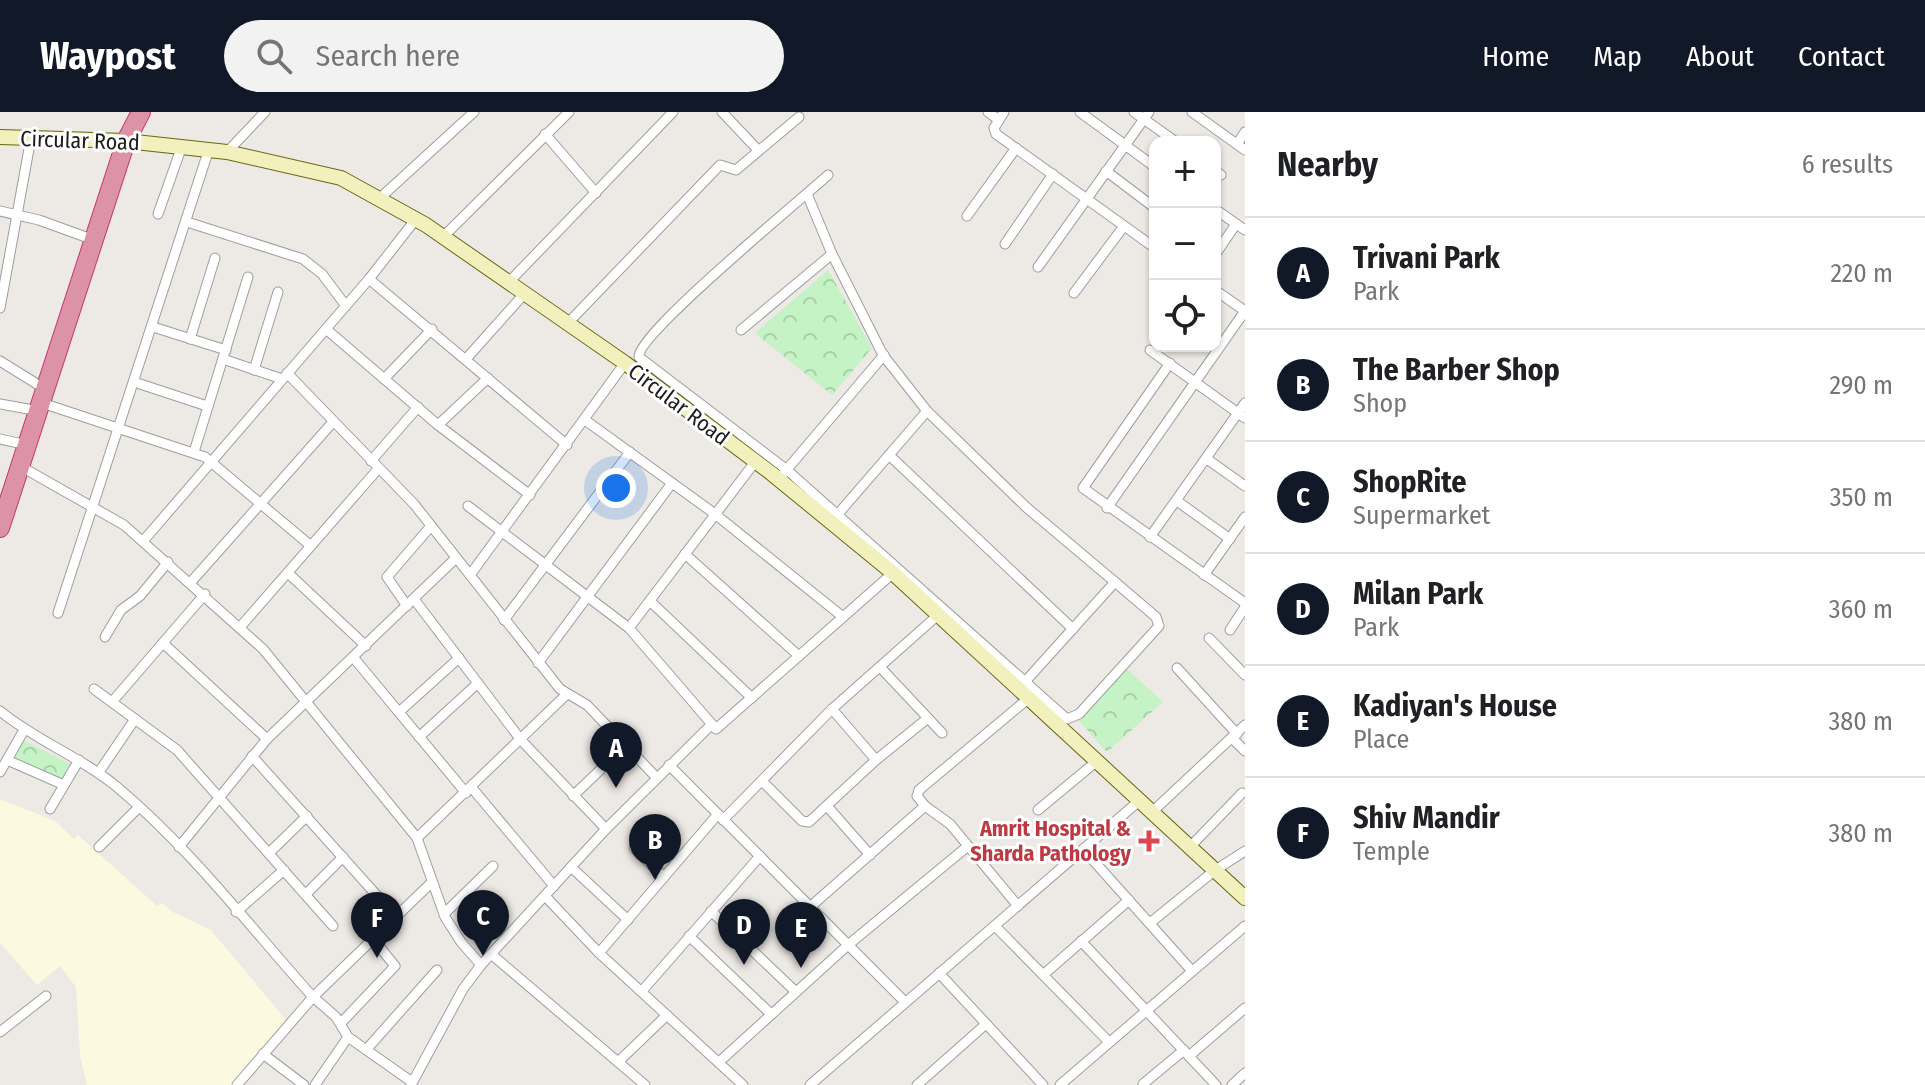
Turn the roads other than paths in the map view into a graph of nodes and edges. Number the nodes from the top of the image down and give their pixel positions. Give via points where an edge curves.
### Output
1 (265, 112) edge
2 (474, 112) edge
3 (569, 112) edge
4 (673, 112) edge
5 (723, 112) edge
6 (988, 112) edge
7 (1080, 112) edge
8 (1134, 112) edge
9 (1192, 112) edge
10 (136, 115) edge
11 (1002, 116) edge
12 (1146, 116) edge
13 (799, 117) dead end
14 (1245, 132) edge
15 (545, 134) junction
16 (1169, 136) edge
17 (0, 137) edge
18 (31, 138) junction
19 (126, 141) junction
20 (1125, 145) junction
21 (182, 146) junction
22 (1241, 147) edge
23 (1016, 148) junction
24 (209, 149) junction
25 (758, 150) junction
26 (227, 152) junction
27 (1149, 163) edge
28 (1106, 171) junction
29 (1053, 174) junction
30 (828, 175) dead end
31 (596, 193) junction
32 (807, 194) junction
33 (380, 198) junction
34 (1086, 198) junction
35 (1149, 203) edge
36 (0, 211) edge
37 (1221, 213) edge
38 (18, 214) junction
39 (158, 214) dead end
40 (967, 216) dead end
41 (416, 219) junction
42 (187, 222) junction
43 (1124, 226) junction
44 (1242, 227) edge
45 (443, 237) junction
46 (94, 240) junction
47 (1005, 244) dead end
48 (1149, 244) edge
49 (1221, 249) edge
50 (832, 254) junction
51 (215, 258) dead end
52 (1038, 267) dead end
53 (248, 277) dead end
54 (369, 279) junction
55 (509, 282) junction
56 (278, 292) dead end
57 (525, 293) junction
58 (1074, 293) dead end
59 (1221, 294) edge
60 (346, 306) junction
61 (0, 308) edge
62 (567, 324) junction
63 (153, 327) junction
64 (326, 329) junction
65 (432, 329) junction
66 (741, 330) dead end
67 (190, 339) junction
68 (1221, 346) edge
69 (1153, 352) edge
70 (1217, 352) edge
71 (224, 355) junction
72 (884, 355) junction
73 (466, 359) junction
74 (0, 361) edge
75 (625, 363) junction
76 (1170, 363) junction
77 (254, 370) junction
78 (284, 376) junction
79 (488, 378) junction
80 (384, 379) junction
81 (134, 382) junction
82 (1196, 382) junction
83 (42, 401) junction
84 (1245, 403) edge
85 (0, 404) edge
86 (207, 406) junction
87 (418, 407) junction
88 (927, 411) junction
89 (1241, 416) edge
90 (585, 420) junction
91 (333, 422) junction
92 (438, 425) junction
93 (118, 428) junction
94 (0, 439) edge
95 (27, 445) junction
96 (567, 445) junction
97 (194, 452) junction
98 (630, 452) junction
99 (889, 455) junction
100 (1207, 459) junction
101 (212, 461) junction
102 (755, 462) junction
103 (374, 465) junction
104 (20, 466) junction
105 (783, 475) junction
106 (672, 483) junction
107 (1245, 486) edge
108 (530, 495) junction
109 (1177, 501) junction
110 (260, 504) junction
111 (91, 506) junction
112 (468, 506) dead end
113 (1107, 508) junction
114 (715, 514) junction
115 (838, 514) junction
116 (1245, 517) edge
117 (431, 526) junction
118 (0, 528) edge
119 (503, 532) junction
120 (1150, 537) junction
121 (1230, 539) junction
122 (144, 540) junction
123 (311, 546) junction
124 (685, 554) junction
125 (456, 558) junction
126 (168, 562) junction
127 (546, 565) junction
128 (288, 573) junction
129 (893, 573) junction
130 (470, 575) junction
131 (1204, 575) junction
132 (191, 582) junction
133 (1115, 582) junction
134 (205, 594) junction
135 (588, 595) junction
136 (650, 601) junction
137 (411, 602) junction
138 (1245, 605) edge
139 (58, 613) dead end
140 (938, 615) junction
141 (843, 617) junction
142 (504, 620) junction
143 (241, 626) junction
144 (629, 628) junction
145 (1073, 629) junction
146 (1230, 630) dead end
147 (105, 637) dead end
148 (1209, 638) dead end
149 (163, 643) junction
150 (366, 646) junction
151 (799, 656) junction
152 (353, 657) junction
153 (459, 658) junction
154 (538, 663) junction
155 (880, 667) junction
156 (1177, 668) dead end
157 (1245, 674) edge
158 (478, 683) junction
159 (94, 689) dead end
160 (1025, 690) junction
161 (566, 695) junction
162 (752, 698) junction
163 (307, 701) junction
164 (112, 702) junction
165 (832, 709) junction
166 (0, 711) edge
167 (399, 712) junction
168 (928, 718) junction
169 (135, 719) junction
170 (711, 725) junction
171 (1245, 725) edge
172 (24, 730) junction
173 (942, 733) dead end
174 (1234, 736) junction
175 (419, 737) junction
176 (267, 739) junction
177 (521, 740) junction
178 (626, 745) junction
179 (1245, 751) edge
180 (252, 756) junction
181 (7, 760) junction
182 (79, 760) junction
183 (876, 760) junction
184 (1097, 761) junction
185 (669, 765) junction
186 (0, 772) edge
187 (99, 772) junction
188 (656, 777) junction
189 (762, 781) junction
190 (64, 785) junction
191 (469, 791) junction
192 (1242, 793) dead end
193 (573, 796) junction
194 (219, 797) junction
195 (1139, 801) junction
196 (827, 806) junction
197 (925, 806) junction
198 (139, 807) junction
199 (50, 809) dead end
200 (1038, 810) dead end
201 (1151, 813) junction
202 (307, 816) junction
203 (721, 817) junction
204 (606, 829) junction
205 (417, 838) junction
206 (968, 846) junction
207 (99, 847) dead end
208 (179, 847) junction
209 (634, 848) dead end
210 (1189, 848) junction
211 (1083, 849) junction
212 (1245, 851) edge
213 (269, 853) junction
214 (870, 855) junction
215 (760, 856) junction
216 (343, 857) junction
217 (493, 866) dead end
218 (571, 867) junction
219 (284, 870) junction
220 (1214, 871) junction
221 (664, 877) junction
222 (432, 882) junction
223 (554, 886) junction
224 (306, 894) junction
225 (545, 896) junction
226 (1245, 898) edge
227 (1129, 900) junction
228 (1018, 906) junction
229 (810, 907) junction
230 (711, 911) junction
231 (236, 912) junction
232 (444, 914) junction
233 (397, 918) junction
234 (628, 920) junction
235 (1150, 923) junction
236 (333, 926) dead end
237 (995, 926) junction
238 (1245, 926) edge
239 (689, 936) junction
240 (374, 940) junction
241 (1081, 941) junction
242 (848, 945) junction
243 (599, 953) junction
244 (491, 954) junction
245 (481, 965) junction
246 (437, 970) dead end
247 (1192, 971) junction
248 (939, 973) junction
249 (1043, 975) junction
250 (642, 991) junction
251 (796, 992) junction
252 (46, 996) dead end
253 (313, 997) junction
254 (905, 1002) junction
255 (1245, 1008) edge
256 (1146, 1010) junction
257 (771, 1014) junction
258 (667, 1015) junction
259 (341, 1023) junction
260 (986, 1024) junction
261 (0, 1032) edge
262 (348, 1037) junction
263 (1109, 1042) junction
264 (366, 1050) junction
265 (1186, 1053) junction
266 (263, 1054) junction
267 (618, 1062) junction
268 (719, 1062) junction
269 (1245, 1073) edge
270 (317, 1084) edge
271 (411, 1084) edge
272 (1143, 1084) edge
273 (237, 1085) edge
274 (304, 1085) edge
275 (645, 1085) edge
276 (743, 1085) edge
277 (810, 1085) edge
278 (917, 1085) edge
279 (1043, 1085) edge
280 (1060, 1085) edge
281 (1216, 1085) edge
282 (1232, 1085) edge

1 - 26 street
2 - 33 street
3 - 15 street
4 - 31 street
5 - 25 street
6 - 11 street
7 - 20 street
8 - 12 street
9 - 22 street
10 - 19 highway
11 - 23 street via 994,132
12 - 16 street
12 - 20 street
13 - 25 street
14 - 22 street
15 - 31 street
15 - 45 street
17 - 18 main road, Circular Road
18 - 19 main road, Circular Road
18 - 38 street
19 - 21 main road, Circular Road
19 - 46 highway
20 - 27 street
20 - 28 street
21 - 24 main road, Circular Road
21 - 39 street
23 - 29 street
23 - 40 street
24 - 26 main road, Circular Road
24 - 42 street
25 - 62 street via 734,171 720,165
26 - 33 main road, Circular Road via 330,174
28 - 34 street
28 - 35 street
29 - 34 street
29 - 47 street
30 - 32 street
31 - 55 street
32 - 50 street
32 - 105 street via 679,307 638,354
33 - 41 main road, Circular Road
34 - 43 street
34 - 52 street
36 - 38 street
37 - 44 street
38 - 46 street
38 - 61 street
41 - 45 main road, Circular Road
41 - 54 street
42 - 60 street via 303,259
42 - 63 street
43 - 48 street
43 - 58 street
44 - 49 street
45 - 55 main road, Circular Road
46 - 83 highway
50 - 66 street
50 - 72 street
51 - 67 street
53 - 71 street
54 - 60 street
54 - 65 street
55 - 57 main road, Circular Road
56 - 77 street
57 - 62 main road, Circular Road
57 - 73 street
59 - 68 street via 1245,311
60 - 64 street
62 - 75 main road, Circular Road
63 - 67 street
63 - 81 street
64 - 78 street
64 - 80 street
65 - 73 street
65 - 80 street
67 - 71 street
69 - 76 street
70 - 82 street
71 - 77 street
71 - 86 street
72 - 88 street
72 - 105 street
73 - 79 street
74 - 83 street
75 - 90 street
75 - 102 main road, Circular Road
76 - 82 street
76 - 113 street via 1083,484 1084,491
77 - 78 street
78 - 91 street
78 - 101 street
79 - 92 street
79 - 96 street
80 - 87 street
81 - 86 street
81 - 93 street
82 - 89 street
82 - 113 street
83 - 85 street
83 - 93 street
83 - 95 highway
84 - 89 street
86 - 97 street
87 - 92 street
87 - 103 street
88 - 99 street
88 - 133 street via 1026,507
89 - 100 street
90 - 96 street
90 - 98 street
91 - 103 street
91 - 110 street
92 - 108 street
93 - 97 street
93 - 111 street
94 - 95 street
95 - 104 highway
96 - 108 street
97 - 101 street
98 - 106 street
98 - 127 street
99 - 115 street
99 - 145 street
100 - 107 street
100 - 109 street
101 - 110 street
101 - 122 street
102 - 105 main road, Circular Road
102 - 114 street
103 - 117 street
103 - 123 street
104 - 111 street
104 - 118 highway
105 - 115 street
105 - 129 main road, Circular Road
106 - 114 street
106 - 135 street
108 - 119 street
109 - 120 street
109 - 121 street
110 - 123 street
110 - 132 street
111 - 122 street
111 - 139 street
112 - 119 street
113 - 120 street
114 - 124 street
114 - 141 street
115 - 160 street
116 - 121 street
117 - 125 street
117 - 137 street via 387,577
119 - 127 street
119 - 130 street
120 - 131 street
121 - 131 street
122 - 126 street
123 - 128 street
124 - 136 street
124 - 151 street
125 - 130 street
125 - 137 street
126 - 132 street
126 - 147 street via 121,610
127 - 135 street
127 - 142 street
128 - 143 street
128 - 150 street
129 - 140 main road, Circular Road
129 - 141 street
130 - 142 street
131 - 138 street
132 - 134 street
133 - 145 street
133 - 160 street via 1156,617 1157,630 1073,719
134 - 143 street
134 - 149 street
135 - 144 street
135 - 154 street
136 - 144 street
136 - 162 street
137 - 150 street
137 - 153 street
138 - 146 street
140 - 155 street
140 - 160 main road, Circular Road
141 - 151 street
142 - 154 street
143 - 163 street
144 - 170 street
145 - 160 street
148 - 157 street
149 - 164 street
149 - 176 street
150 - 152 street
151 - 162 street
152 - 163 street
152 - 167 street
153 - 158 street
153 - 167 street
154 - 161 street
155 - 165 street
155 - 168 street
156 - 174 street
158 - 175 street
158 - 177 street
159 - 164 street
160 - 184 main road, Circular Road
160 - 197 street via 919,790
161 - 177 street
161 - 178 street via 584,703
162 - 170 street via 718,729
163 - 176 street
163 - 205 street
164 - 169 street
165 - 183 street
165 - 189 street
166 - 172 street
167 - 175 street
168 - 173 street
168 - 183 street
169 - 187 street
169 - 194 street via 177,750
170 - 185 street
171 - 174 street
172 - 181 street
172 - 182 street
174 - 179 street
174 - 201 street
175 - 191 street
176 - 180 street
177 - 191 street
177 - 193 street
178 - 188 street
178 - 193 street
180 - 194 street
180 - 202 street
181 - 186 street
181 - 190 street
182 - 187 street
182 - 190 street
183 - 196 street
184 - 195 main road, Circular Road
184 - 200 street
185 - 188 street
185 - 203 street
187 - 198 street
188 - 204 street
189 - 196 street via 805,823
189 - 203 street
190 - 199 street
191 - 205 street
191 - 223 street
192 - 210 street
193 - 204 street
194 - 208 street
194 - 213 street
195 - 201 main road, Circular Road
195 - 211 street
196 - 214 street
197 - 206 street
197 - 214 street
198 - 207 street
198 - 208 street
201 - 210 main road, Circular Road
202 - 213 street
202 - 216 street
203 - 215 street
203 - 221 street
204 - 218 street
205 - 222 street
206 - 228 street
206 - 242 street
208 - 231 street
209 - 221 street
210 - 220 main road, Circular Road
211 - 227 street
211 - 228 street
212 - 220 street
213 - 219 street
214 - 229 street
215 - 229 street
215 - 230 street
216 - 224 street
216 - 233 street
217 - 232 street
218 - 223 street
218 - 234 street
219 - 224 street
219 - 231 street
220 - 226 main road, Circular Road
220 - 235 street
221 - 234 street
222 - 232 street
222 - 233 street
223 - 225 street
224 - 236 street
225 - 243 street
225 - 244 street
227 - 235 street
227 - 241 street
228 - 237 street
229 - 242 street
230 - 239 street
230 - 251 street
231 - 253 street
232 - 245 street
233 - 240 street
234 - 243 street
235 - 247 street
237 - 248 street
237 - 249 street
238 - 247 street
239 - 250 street
239 - 257 street
240 - 253 street
240 - 259 street via 395,966
241 - 249 street
241 - 256 street
242 - 251 street
242 - 254 street
243 - 250 street
244 - 245 street
244 - 267 street
245 - 271 street
246 - 264 street
247 - 256 street
248 - 254 street
248 - 260 street
249 - 263 street
250 - 258 street
251 - 257 street
252 - 261 street
253 - 259 street
253 - 266 street
254 - 277 street
255 - 265 street
256 - 263 street
256 - 265 street
257 - 268 street
258 - 267 street
258 - 268 street
259 - 262 street
260 - 278 street
260 - 279 street
262 - 264 street
262 - 270 street
263 - 280 street
264 - 271 street
265 - 272 street
265 - 281 street
266 - 273 street
266 - 274 street
267 - 275 street
268 - 276 street
269 - 282 street

